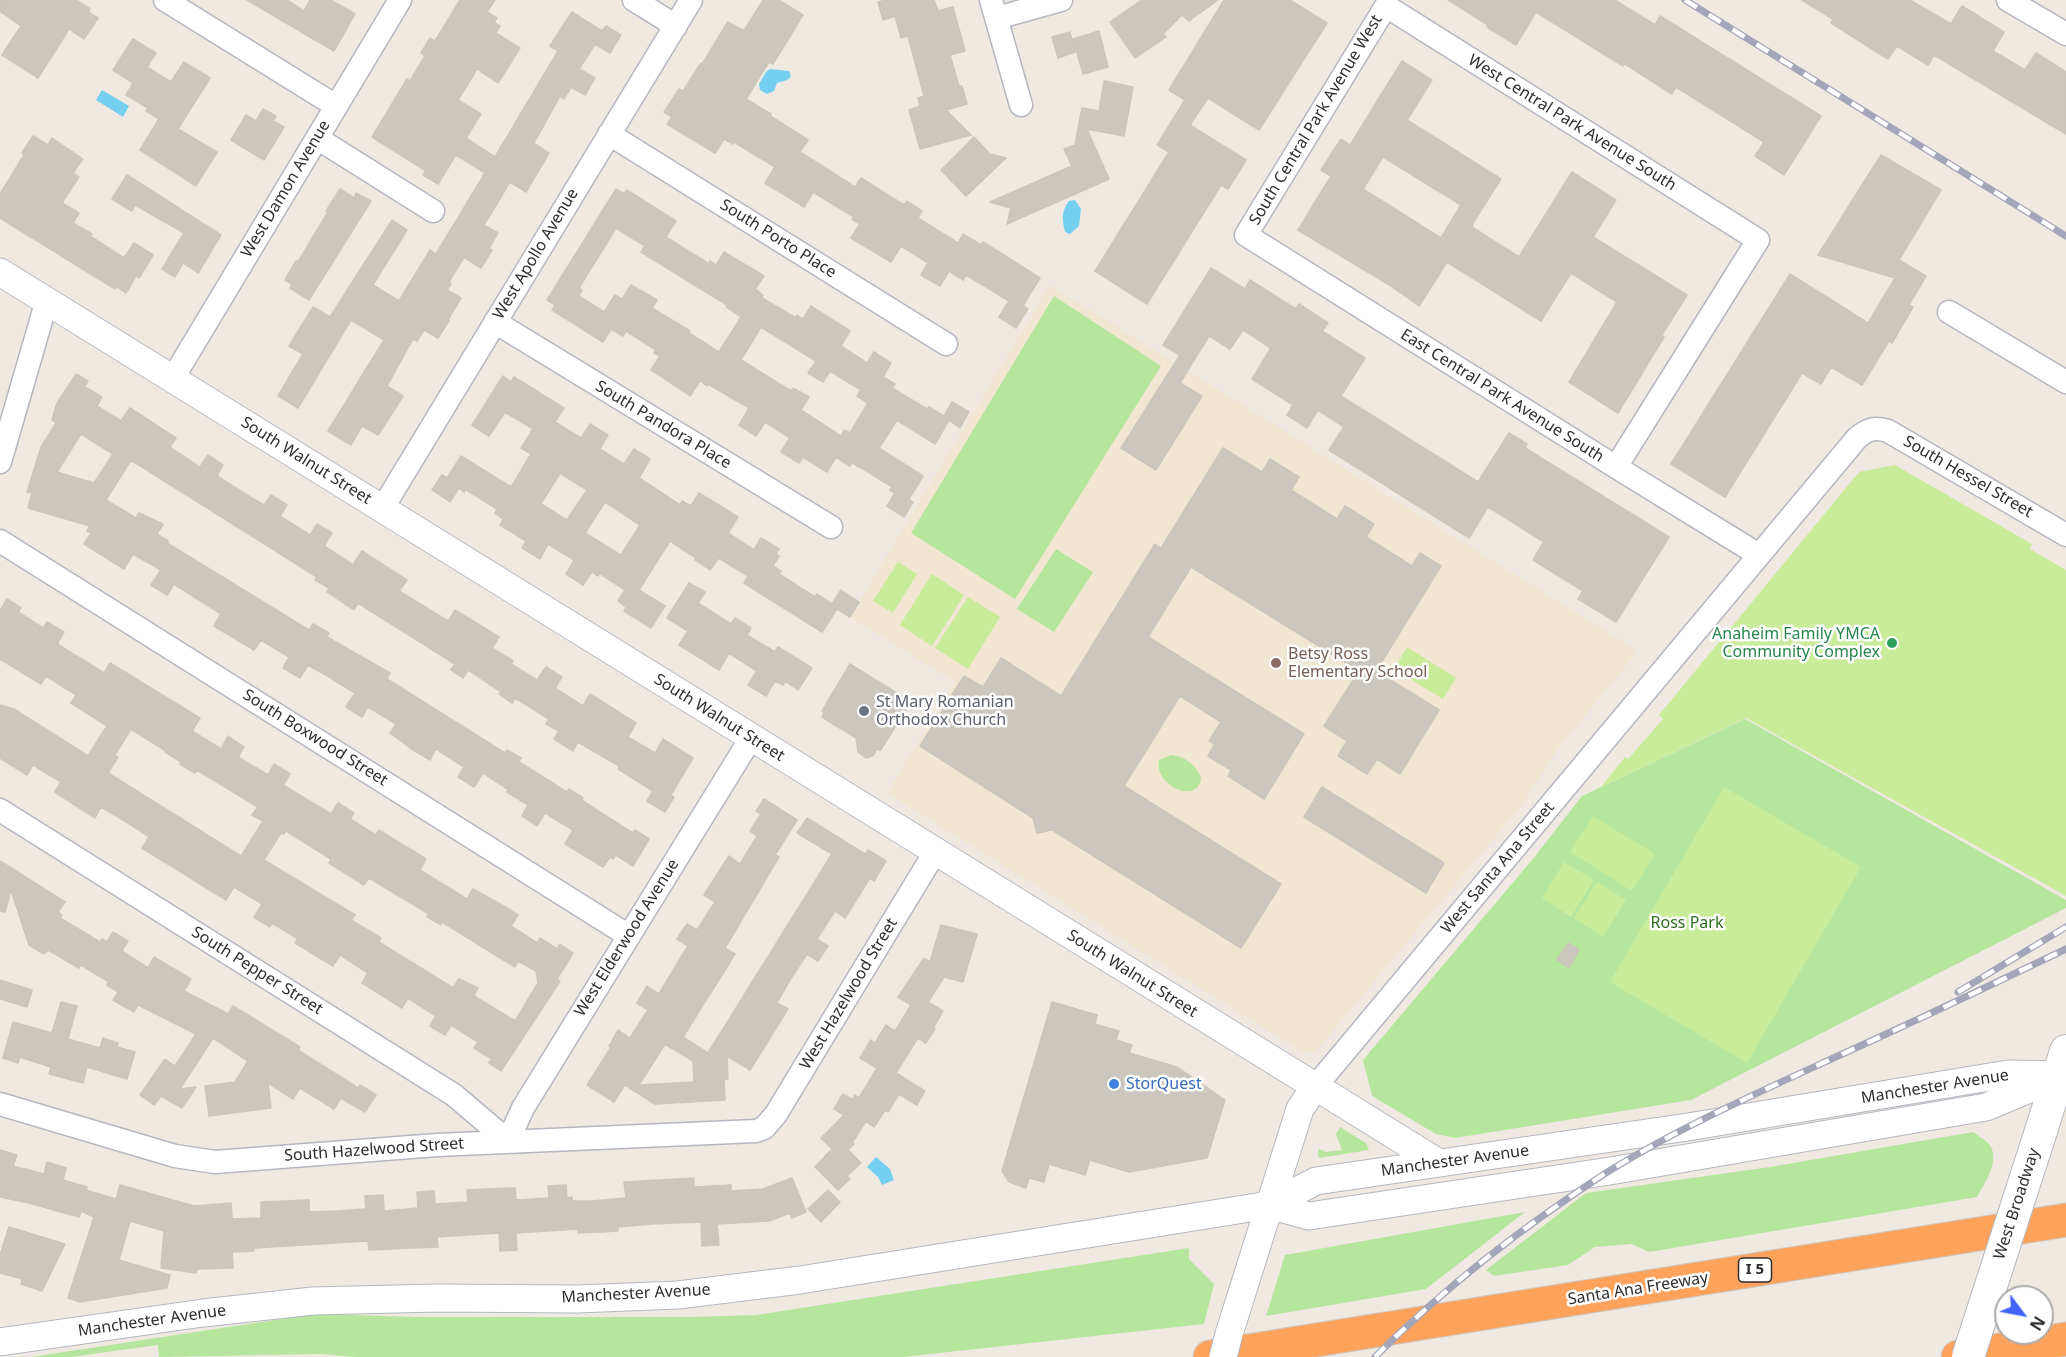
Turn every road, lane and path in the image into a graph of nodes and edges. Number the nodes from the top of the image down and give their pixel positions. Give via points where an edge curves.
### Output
1 (165, 0) edge
2 (400, 0) edge
3 (634, 0) edge
4 (691, 0) edge
5 (1061, 0) edge
6 (2019, 3) edge
7 (1386, 6) joint
8 (994, 9) edge
9 (676, 26) junction
10 (2066, 34) edge
11 (1021, 105) dead end
12 (336, 106) junction
13 (609, 134) junction
14 (317, 138) junction
15 (433, 210) dead end
16 (1246, 235) joint
17 (0, 272) edge
18 (47, 300) junction
19 (1949, 312) dead end
20 (495, 322) junction
21 (946, 344) dead end
22 (172, 378) junction
23 (2066, 382) edge
24 (1867, 430) joint
25 (0, 462) edge
26 (1616, 467) junction
27 (382, 509) junction
28 (831, 527) dead end
29 (2066, 535) edge
30 (0, 541) edge
31 (1759, 555) junction
32 (751, 738) junction
33 (0, 810) edge
34 (935, 852) junction
35 (629, 936) junction
36 (2064, 1068) edge
37 (1315, 1087) junction
38 (0, 1104) edge
39 (756, 1131) joint
40 (508, 1141) junction
41 (1438, 1163) junction
42 (1269, 1205) junction
43 (2066, 1220) edge
44 (2066, 1339) edge
45 (0, 1342) edge
46 (1276, 1350) edge
47 (1210, 1357) edge
48 (1223, 1357) edge
49 (1958, 1357) edge
50 (1968, 1357) edge

1 - 12 street
2 - 12 street, West Damon Avenue
3 - 9 street
4 - 9 street, West Apollo Avenue
5 - 8 street
6 - 10 street
7 - 16 street, South Central Park Avenue West
7 - 26 street, West Central Park Avenue South via 1758,240
8 - 11 street
9 - 13 street, West Apollo Avenue
12 - 14 street, West Damon Avenue
13 - 20 street, West Apollo Avenue
13 - 21 street, South Porto Place
14 - 15 street
14 - 22 street, West Damon Avenue
16 - 26 street, East Central Park Avenue South
17 - 18 street, South Walnut Street
18 - 22 street, South Walnut Street
18 - 25 street
19 - 23 street
20 - 27 street, West Apollo Avenue
20 - 28 street, South Pandora Place
22 - 27 street, South Walnut Street
24 - 29 street, South Hessel Street via 1888,431
24 - 31 street, West Santa Ana Street
26 - 31 street, East Central Park Avenue South
27 - 32 street, South Walnut Street
30 - 35 street, South Boxwood Street
31 - 37 street, West Santa Ana Street
32 - 34 street, South Walnut Street
32 - 35 street, West Elderwood Avenue
33 - 40 street, South Pepper Street via 454,1095
34 - 37 street, South Walnut Street
34 - 39 street, West Hazelwood Street via 776,1114
35 - 40 street, West Elderwood Avenue via 523,1108
36 - 41 street, Manchester Avenue
36 - 42 street, Manchester Avenue via 1986,1107 1622,1169 1309,1216
36 - 50 main road, West Broadway, bridge
37 - 41 street, South Walnut Street
37 - 42 street, West Santa Ana Street via 1300,1109
38 - 40 street, South Hazelwood Street via 175,1156 215,1162
39 - 40 street, South Hazelwood Street
41 - 42 street, Manchester Avenue via 1316,1181
42 - 45 street, Manchester Avenue via 800,1280 678,1295 313,1301
42 - 48 street, West Santa Ana Street, bridge
43 - 46 highway, Santa Ana Freeway / I 5
44 - 49 highway
46 - 47 highway, Santa Ana Freeway / I 5

